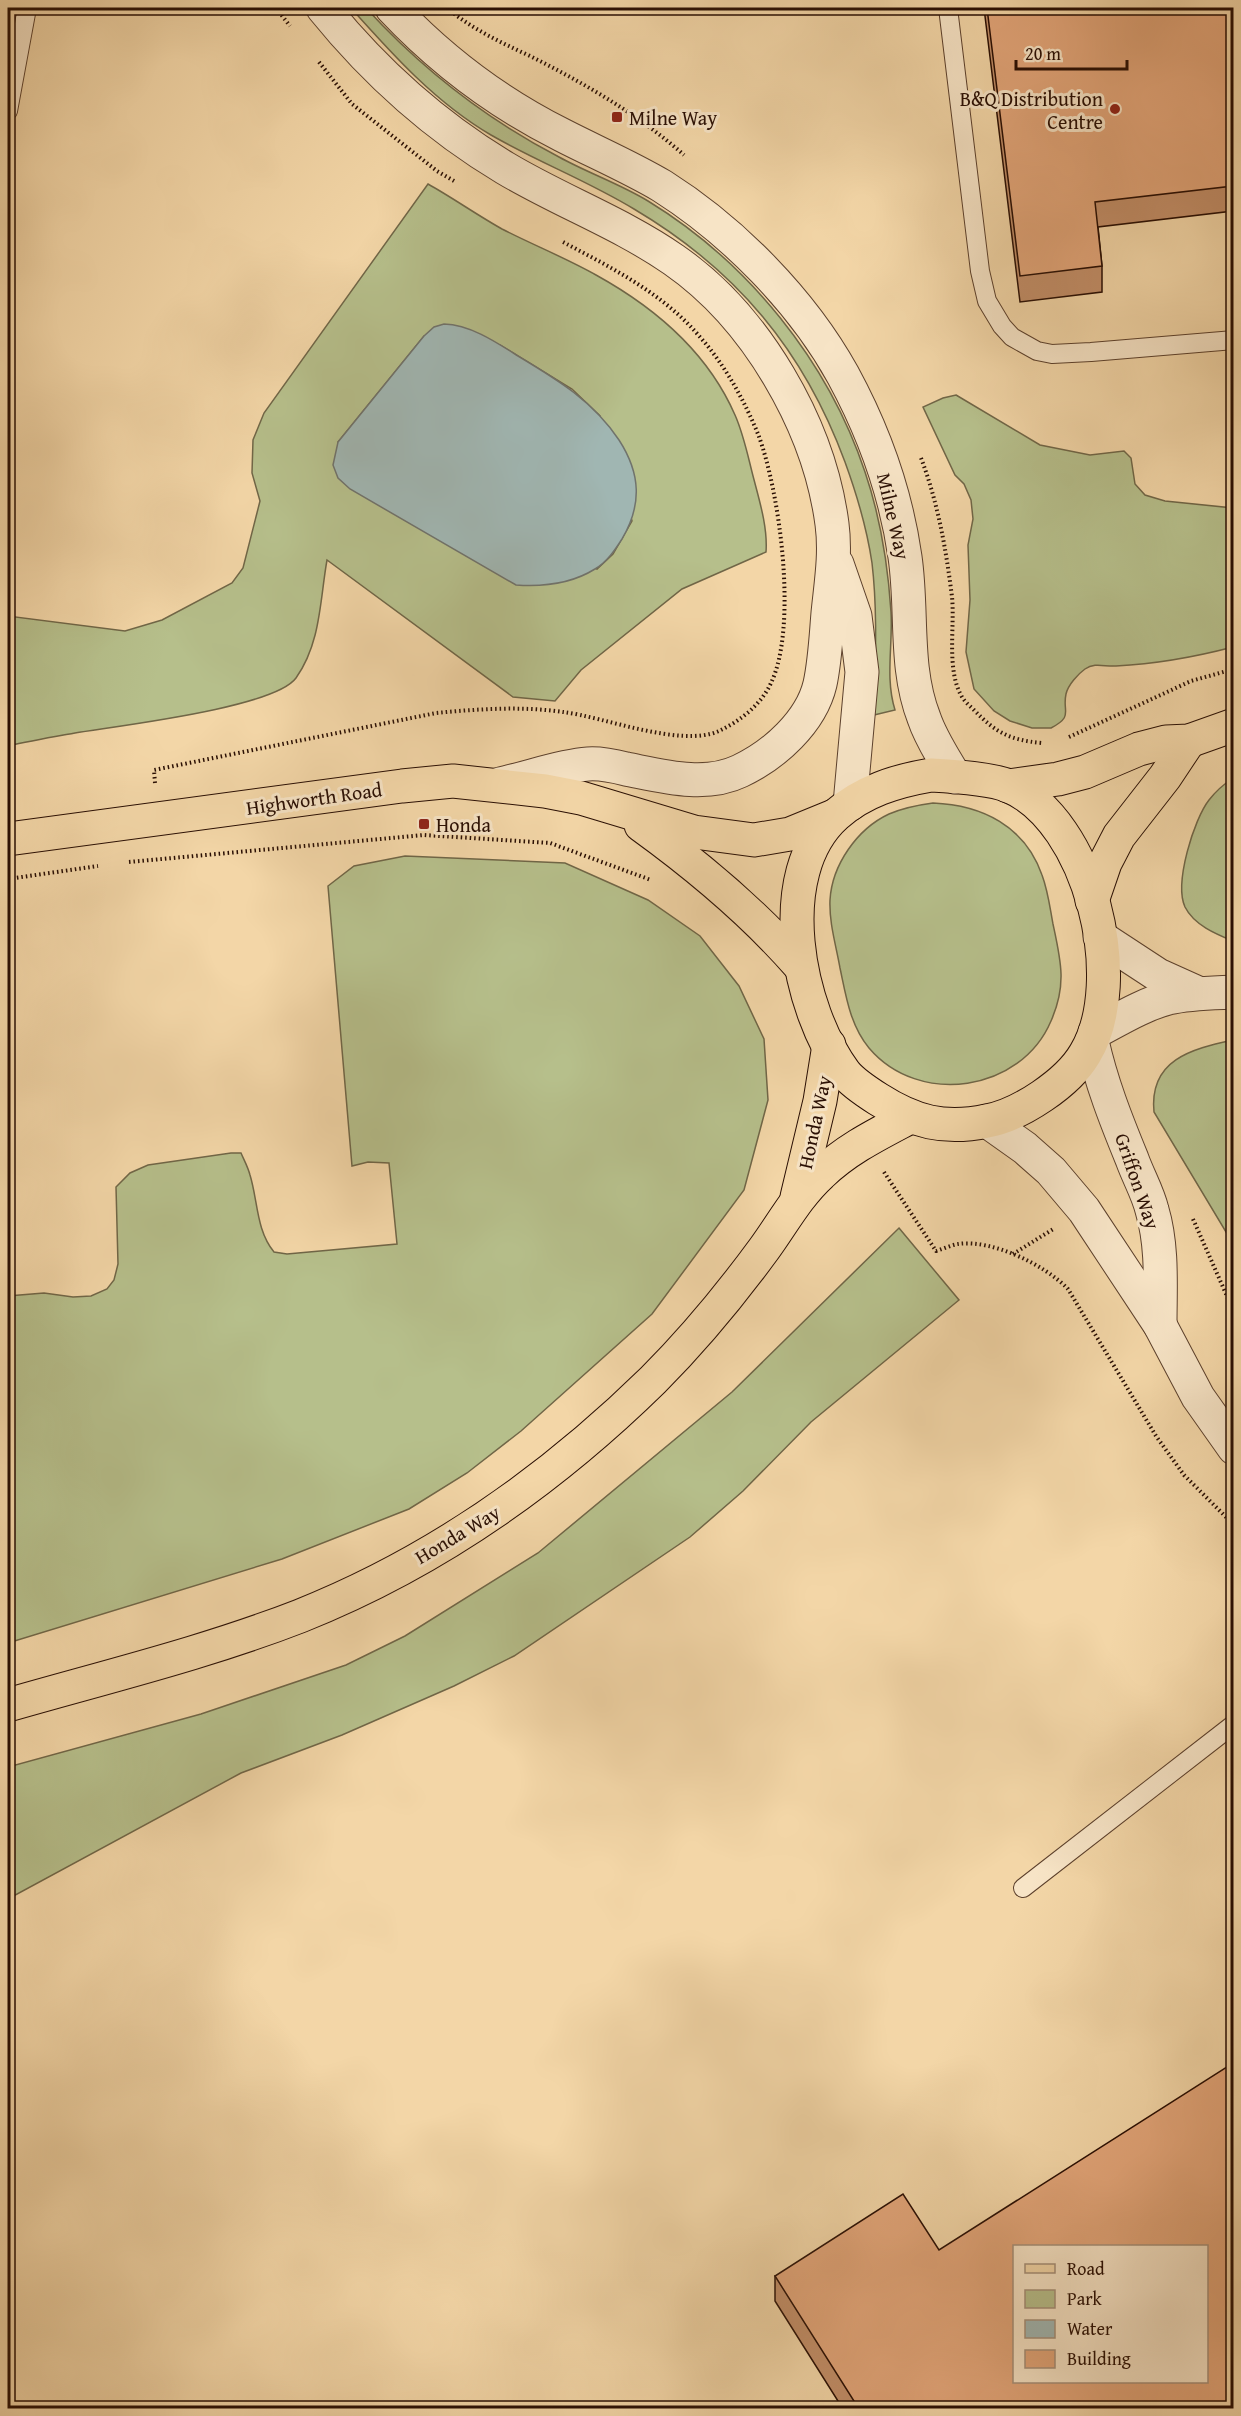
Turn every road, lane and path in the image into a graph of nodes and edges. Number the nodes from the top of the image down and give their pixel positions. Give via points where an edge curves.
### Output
1 (27, 8) edge
2 (276, 8) edge
3 (323, 8) edge
4 (392, 8) edge
5 (948, 8) edge
6 (296, 32) dead end
7 (313, 55) dead end
8 (8, 111) edge
9 (457, 183) dead end
10 (556, 238) dead end
11 (1233, 340) edge
12 (834, 556) junction
13 (1233, 669) edge
14 (962, 698) dead end
15 (1233, 725) edge
16 (1189, 741) junction
17 (1059, 742) dead end
18 (1045, 743) dead end
19 (955, 777) junction
20 (499, 785) junction
21 (1008, 786) junction
22 (619, 809) junction
23 (842, 810) junction
24 (159, 818) junction
25 (8, 838) edge
26 (165, 858) junction
27 (124, 862) dead end
28 (100, 866) dead end
29 (8, 879) edge
30 (659, 885) dead end
31 (1092, 901) junction
32 (1100, 937) junction
33 (800, 966) junction
34 (1198, 993) junction
35 (1233, 993) edge
36 (1094, 1037) junction
37 (829, 1045) junction
38 (910, 1118) junction
39 (987, 1121) junction
40 (864, 1141) junction
41 (797, 1198) junction
42 (1191, 1214) dead end
43 (1233, 1312) edge
44 (1160, 1325) junction
45 (1233, 1448) edge
46 (1233, 1526) edge
47 (8, 1705) edge
48 (1233, 1724) edge
49 (1023, 1888) dead end

1 - 8 lane
2 - 6 path
3 - 12 street via 369,61 458,137 505,168 634,234 675,261 728,307 771,364 808,436 828,498
4 - 19 street, Milne Way via 431,46 485,89 697,210 743,248 820,339 847,385 885,470 905,558 916,693 926,723
5 - 11 lane via 980,271 987,301 1002,326 1019,342 1052,354
7 - 9 path via 352,104
10 - 24 path via 629,278 700,336 728,373 758,435 781,538 784,644 771,685 739,720 701,736 672,735 587,716 532,709 471,710 353,728 154,770
12 - 20 street via 819,686 809,709 789,736 763,758 737,773 716,778 671,778 588,764
12 - 23 street via 855,616 862,672
13 - 17 path via 1191,681
14 - 18 path via 1002,735
15 - 16 main road
16 - 21 main road via 1138,749 1085,772
16 - 31 main road via 1119,836
19 - 21 main road, Highworth Road
19 - 23 main road, Highworth Road via 931,775 902,780
20 - 22 main road, Highworth Road via 554,792
20 - 24 main road, Highworth Road via 453,781
21 - 31 main road via 1034,802 1071,844
22 - 23 main road, Highworth Road via 694,832 754,840 790,834
22 - 33 main road, Highworth Road via 740,904
23 - 33 main road via 811,846 801,872 797,908
24 - 25 main road, Highworth Road
24 - 26 path
26 - 27 path
26 - 30 path via 436,836 550,843
28 - 29 path
31 - 32 main road
32 - 34 street via 1158,975
32 - 36 main road via 1105,973
33 - 37 main road via 815,1016
34 - 35 street
34 - 36 street via 1151,1004
36 - 39 main road via 1078,1063 1040,1098 1013,1113
36 - 44 street, Griffon Way via 1110,1104 1152,1209 1159,1255
37 - 38 main road via 846,1074
37 - 41 main road, Honda Way
38 - 39 main road via 939,1124
38 - 40 main road, Honda Way
39 - 44 street, Griffon Way via 1025,1148 1068,1190
40 - 41 main road, Honda Way
40 - 46 path via 936,1251 957,1244 991,1247 1056,1276 1068,1289 1155,1436 1184,1475
41 - 47 main road, Honda Way via 764,1248 664,1370 572,1454 481,1521 390,1574 300,1616 196,1651
42 - 43 path
44 - 45 street, Griffon Way via 1198,1397
48 - 49 lane

